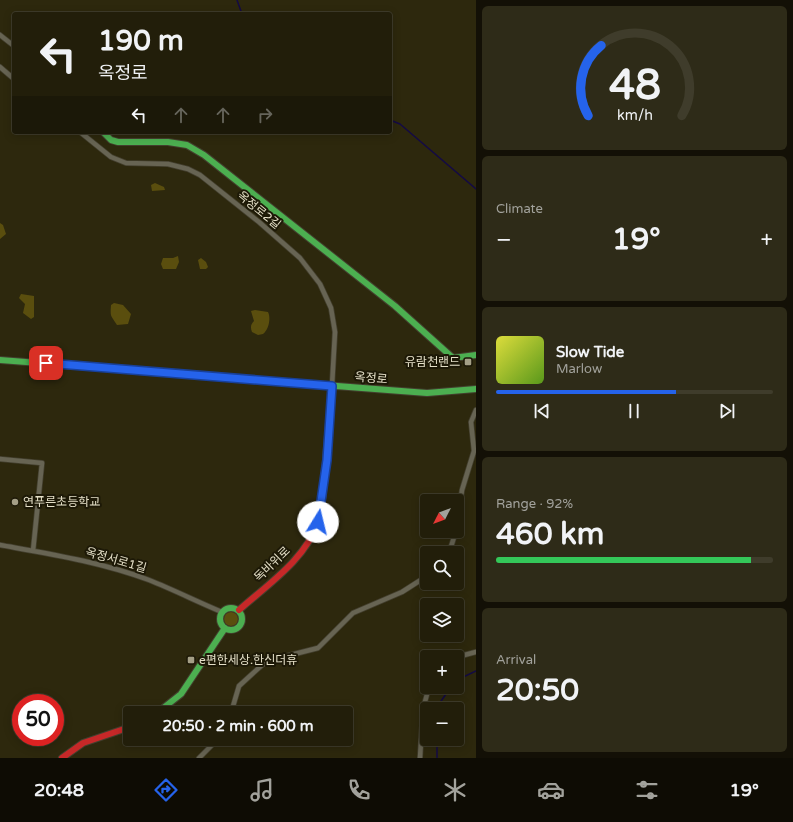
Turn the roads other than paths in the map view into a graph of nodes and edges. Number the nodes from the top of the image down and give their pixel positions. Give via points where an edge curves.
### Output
1 (0, 35) edge
2 (12, 44) edge
3 (0, 68) edge
4 (12, 77) edge
5 (82, 134) edge
6 (105, 134) edge
7 (476, 354) edge
8 (0, 360) edge
9 (332, 386) junction
10 (476, 388) edge
11 (476, 410) edge
12 (0, 459) edge
13 (462, 494) edge
14 (0, 545) edge
15 (33, 550) junction
16 (420, 581) edge
17 (239, 610) junction
18 (222, 612) junction
19 (225, 628) junction
20 (476, 652) edge
21 (464, 655) edge
22 (427, 694) edge
23 (166, 706) edge
24 (233, 706) edge
25 (123, 729) edge
26 (211, 746) edge
27 (62, 758) edge
28 (199, 758) edge
29 (420, 758) edge

1 - 2 street
3 - 4 street
5 - 9 street, 옥정로2길 via 111,157 126,163 168,164 200,175 300,258 320,284 331,308 335,332
6 - 7 main road via 118,142 168,142 187,145 204,155 395,306 453,358
8 - 9 main road, 옥정로
9 - 10 main road, 옥정로 via 427,393
9 - 17 main road, 독바위로 via 327,460 318,522 306,546 286,568
11 - 13 street via 470,422 474,451
12 - 15 street via 42,463
14 - 15 street, 옥정서로1길
15 - 18 street, 옥정서로1길 via 59,554 148,580
16 - 24 street via 353,614 338,626 321,646 271,660 262,665 239,686
17 - 18 main road via 228,608
17 - 19 main road via 241,624 236,629
18 - 19 main road via 220,622
19 - 23 main road via 181,694
20 - 21 street
22 - 29 street via 421,725
25 - 27 main road via 83,743
26 - 28 street

